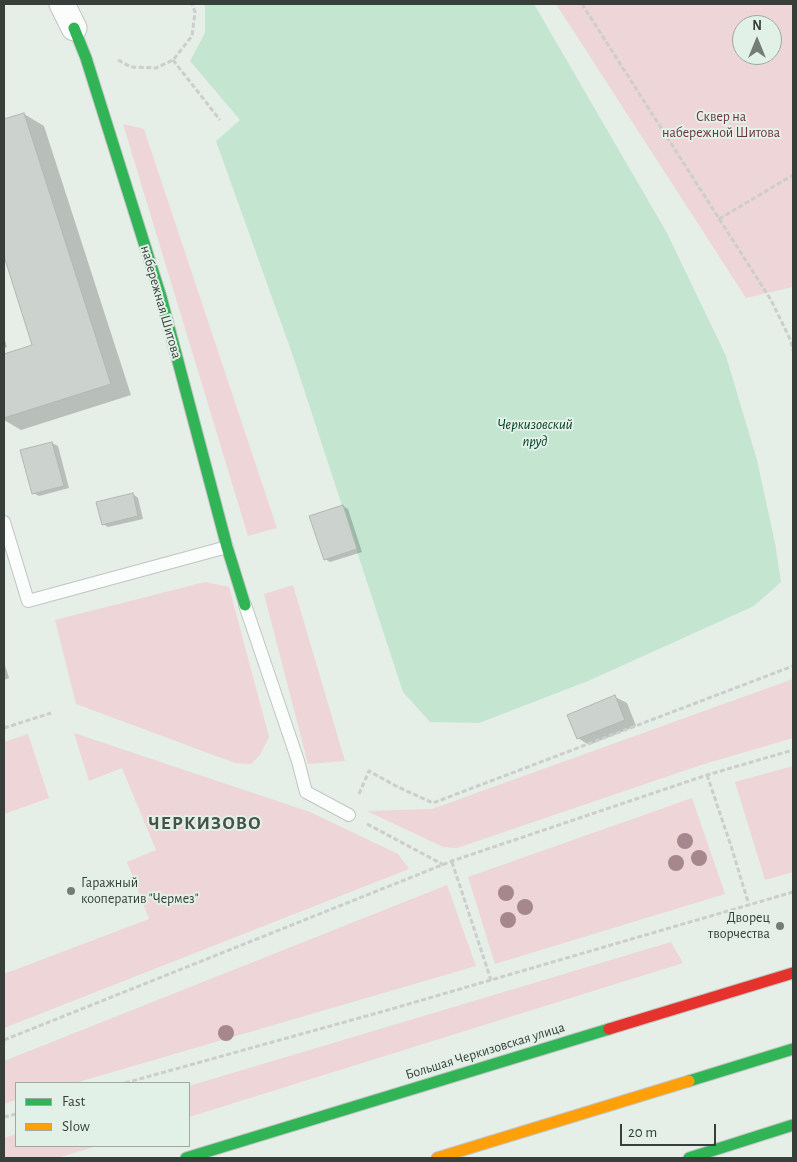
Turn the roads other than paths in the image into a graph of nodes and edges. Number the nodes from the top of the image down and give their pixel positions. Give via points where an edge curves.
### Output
1 (62, 4) edge
2 (74, 28) joint
3 (4, 522) edge
4 (227, 547) junction
5 (245, 605) joint
6 (349, 815) road end
7 (793, 972) edge
8 (793, 1049) edge
9 (793, 1126) edge
10 (186, 1158) edge
11 (437, 1158) edge
12 (689, 1158) edge

1 - 2 street, набережная Шитова
2 - 4 main road, набережная Шитова via 161,297
3 - 4 lane via 28,601
4 - 5 main road, набережная Шитова
5 - 6 lane via 306,792
7 - 10 main road, Большая Черкизовская улица
8 - 11 main road
9 - 12 main road

